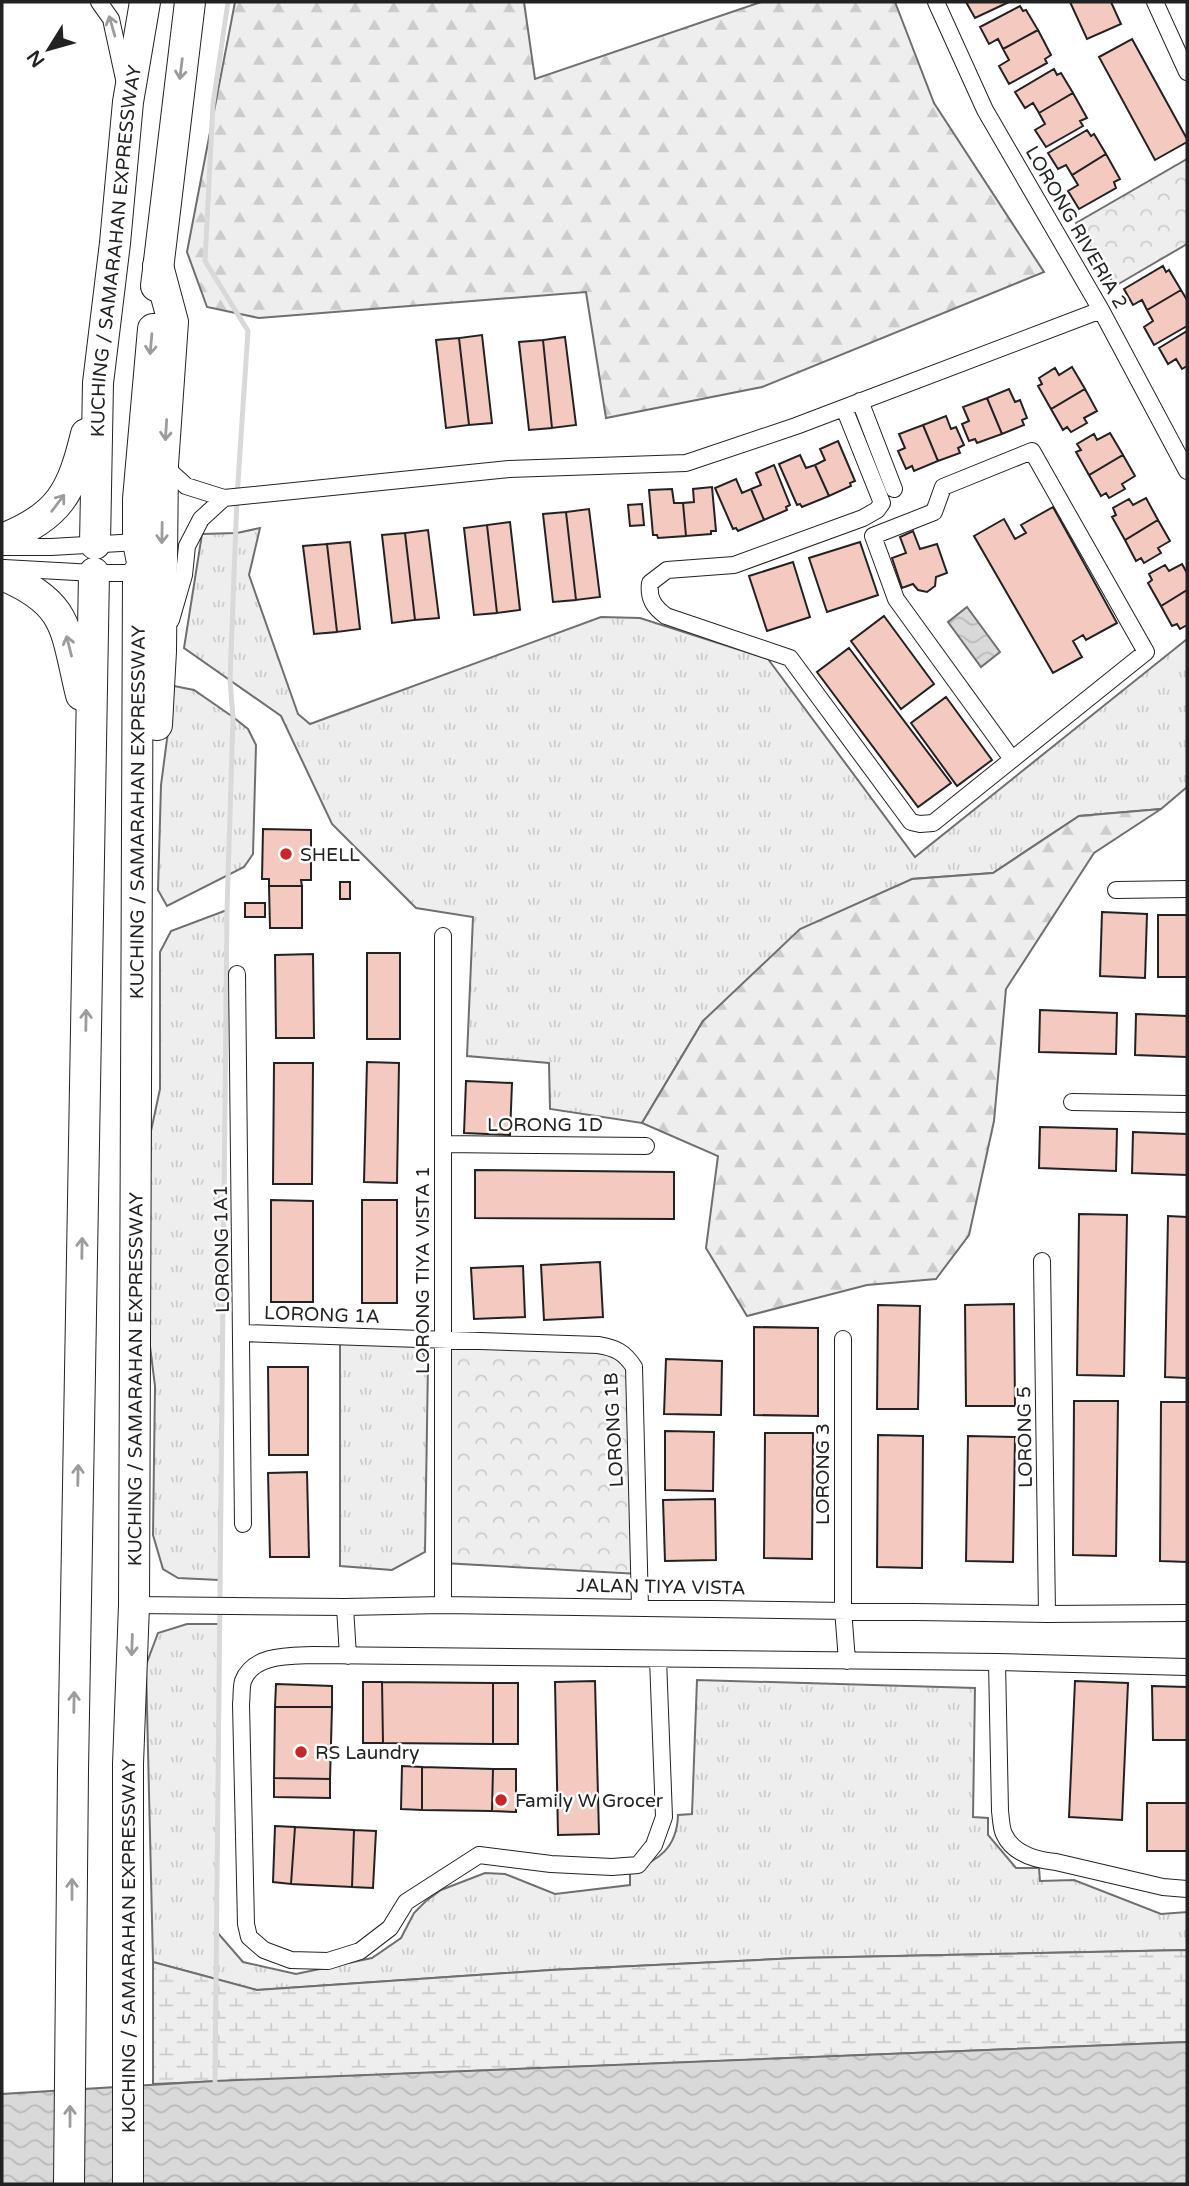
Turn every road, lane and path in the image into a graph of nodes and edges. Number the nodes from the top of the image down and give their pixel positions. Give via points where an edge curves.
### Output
1 (99, 2) edge
2 (145, 2) edge
3 (190, 2) edge
4 (936, 2) edge
5 (1155, 2) edge
6 (1187, 72) edge
7 (128, 102) junction
8 (158, 266) junction
9 (1101, 310) junction
10 (98, 383) junction
11 (860, 401) junction
12 (844, 408) junction
13 (163, 465) junction
14 (1187, 471) edge
15 (894, 489) dead end
16 (224, 498) junction
17 (2, 539) edge
18 (138, 542) junction
19 (2, 547) edge
20 (94, 558) junction
21 (2, 568) edge
22 (138, 573) joint
23 (2, 575) edge
24 (160, 652) junction
25 (92, 736) junction
26 (1012, 759) junction
27 (1116, 890) dead end
28 (1187, 890) edge
29 (443, 936) dead end
30 (237, 974) dead end
31 (1072, 1102) dead end
32 (1187, 1104) edge
33 (136, 1130) junction
34 (443, 1144) junction
35 (646, 1146) dead end
36 (1042, 1261) dead end
37 (243, 1333) junction
38 (443, 1339) junction
39 (843, 1339) dead end
40 (243, 1524) dead end
41 (134, 1605) junction
42 (443, 1605) junction
43 (345, 1607) junction
44 (640, 1607) junction
45 (843, 1609) junction
46 (1187, 1613) edge
47 (1047, 1614) junction
48 (348, 1656) junction
49 (658, 1659) junction
50 (847, 1661) junction
51 (997, 1662) junction
52 (1187, 1667) edge
53 (1187, 1889) edge
54 (69, 2184) edge
55 (128, 2184) edge

7 -> 1 street via 111,19
2 - 7 highway, KUCHING / SAMARAHAN EXPRESSWAY
3 -> 8 highway
4 - 9 street, LORONG RIVERIA 2 via 985,110
5 - 6 street
7 - 10 highway, KUCHING / SAMARAHAN EXPRESSWAY
8 -> 13 highway via 173,322
8 -> 18 highway
9 - 11 street
9 - 14 street, LORONG RIVERIA 2
17 -> 10 highway via 47,516 72,482
10 - 20 highway, KUCHING / SAMARAHAN EXPRESSWAY
11 - 12 street
11 - 15 street
12 - 16 street via 686,463 509,469
12 - 26 street via 882,503 877,510 734,565 667,570 650,583 649,596 666,616 790,658 911,821 933,823
13 - 16 street via 187,486
13 -> 24 highway
16 - 24 street via 201,519 187,547 184,575
18 - 20 street
18 - 24 highway
19 - 20 street
20 - 21 street
20 - 22 street
20 - 25 highway, KUCHING / SAMARAHAN EXPRESSWAY
22 - 33 highway, KUCHING / SAMARAHAN EXPRESSWAY
25 -> 23 highway via 62,620 40,594
24 - 33 highway via 151,1096 146,1117
54 -> 25 highway, KUCHING / SAMARAHAN EXPRESSWAY
26 - 26 street via 896,598 873,536 934,512 943,487 1032,452 1146,652
27 - 28 street
29 - 34 street, LORONG TIYA VISTA 1
30 - 37 street, LORONG 1A1
31 - 32 street
33 - 41 highway, KUCHING / SAMARAHAN EXPRESSWAY
34 - 35 street, LORONG 1D
34 - 38 street, LORONG TIYA VISTA 1
36 - 47 street, LORONG 5
37 - 38 street, LORONG 1A
37 - 40 street, LORONG 1A1
38 - 42 street, LORONG TIYA VISTA 1
38 - 44 street, LORONG 1B via 598,1345 627,1356 634,1367
39 - 45 street, LORONG 3
41 - 43 street, JALAN TIYA VISTA
41 -> 55 highway, KUCHING / SAMARAHAN EXPRESSWAY via 128,1764
42 - 43 street, JALAN TIYA VISTA
42 - 44 street, JALAN TIYA VISTA
43 - 48 street
44 - 45 street, JALAN TIYA VISTA
45 - 47 street, JALAN TIYA VISTA
45 - 50 street, LORONG 3
46 - 47 street, JALAN TIYA VISTA
48 - 49 street
48 - 49 street via 270,1657 243,1680 246,1924 256,1944 291,1960 328,1961 360,1951 390,1928 406,1902 479,1855 551,1864 638,1865 654,1845 664,1817
49 - 50 street
50 - 51 street
51 - 52 street
51 - 53 street via 1004,1834 1021,1854 1042,1861

